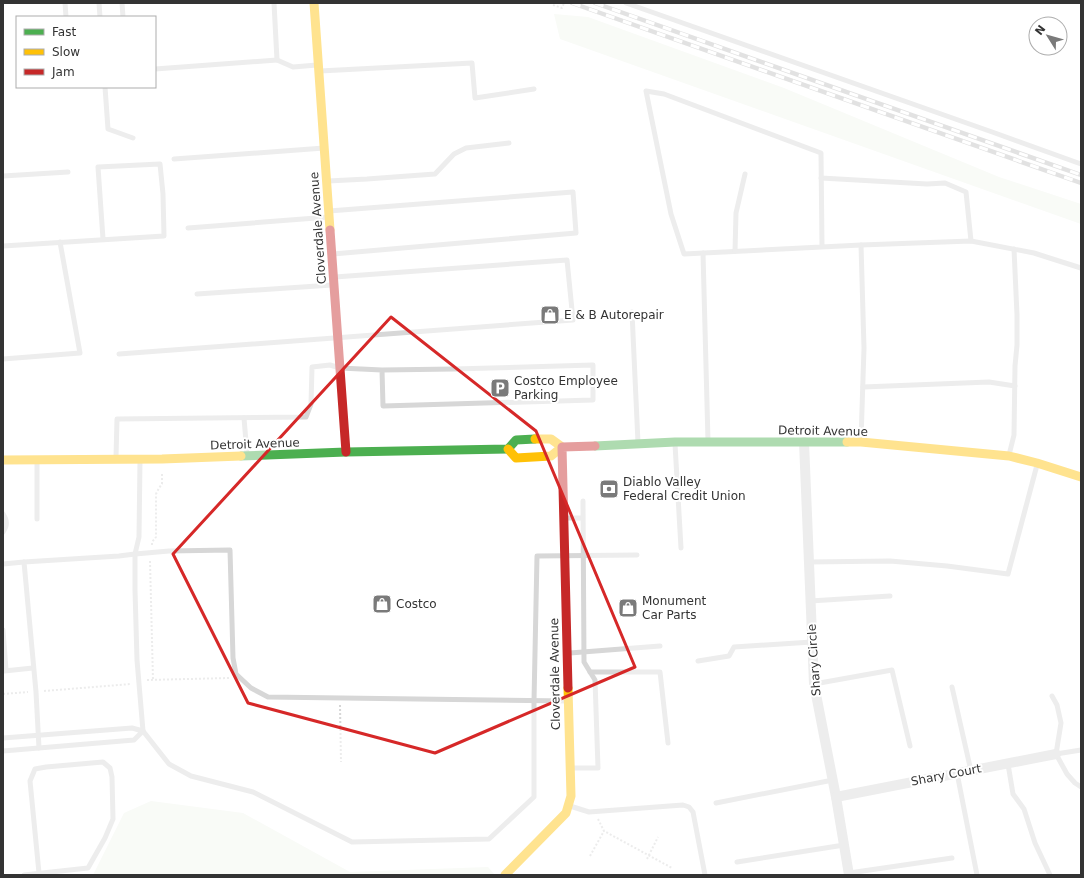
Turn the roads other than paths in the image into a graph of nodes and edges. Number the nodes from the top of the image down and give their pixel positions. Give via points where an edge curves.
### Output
1 (65, 3) edge
2 (99, 3) edge
3 (122, 3) edge
4 (274, 3) edge
5 (314, 3) edge
6 (626, 3) edge
7 (66, 16) edge
8 (100, 16) edge
9 (123, 16) edge
10 (277, 60) junction
11 (319, 68) junction
12 (156, 69) edge
13 (105, 88) edge
14 (534, 89) dead end
15 (133, 138) dead end
16 (509, 142) dead end
17 (325, 148) junction
18 (174, 160) dead end
19 (1081, 164) edge
20 (68, 172) dead end
21 (745, 174) dead end
22 (3, 176) edge
23 (821, 178) junction
24 (327, 181) junction
25 (329, 214) junction
26 (188, 228) dead end
27 (103, 239) junction
28 (971, 241) junction
29 (60, 242) junction
30 (861, 245) junction
31 (3, 246) edge
32 (822, 247) junction
33 (1014, 249) junction
34 (735, 251) junction
35 (703, 253) junction
36 (332, 254) junction
37 (1081, 268) edge
38 (334, 281) junction
39 (197, 294) dead end
40 (632, 312) dead end
41 (338, 337) junction
42 (119, 354) dead end
43 (3, 359) edge
44 (340, 368) junction
45 (382, 370) junction
46 (1015, 386) junction
47 (864, 387) junction
48 (244, 418) junction
49 (674, 442) junction
50 (708, 442) junction
51 (804, 442) junction
52 (861, 442) junction
53 (638, 444) junction
54 (562, 447) junction
55 (508, 448) junction
56 (346, 452) junction
57 (247, 456) junction
58 (1009, 456) junction
59 (140, 459) junction
60 (3, 460) edge
61 (37, 460) junction
62 (116, 460) junction
63 (1037, 463) junction
64 (1081, 477) edge
65 (582, 501) dead end
66 (3, 514) edge
67 (563, 518) junction
68 (582, 518) junction
69 (37, 519) dead end
70 (3, 532) edge
71 (681, 548) dead end
72 (135, 554) junction
73 (638, 555) dead end
74 (564, 556) junction
75 (583, 556) junction
76 (24, 562) junction
77 (809, 562) junction
78 (3, 564) edge
79 (890, 596) dead end
80 (810, 602) junction
81 (3, 630) edge
82 (812, 642) junction
83 (660, 646) dead end
84 (584, 652) junction
85 (567, 654) junction
86 (698, 661) dead end
87 (34, 668) junction
88 (4, 670) edge
89 (590, 672) junction
90 (814, 684) junction
91 (952, 687) dead end
92 (1052, 696) dead end
93 (534, 701) junction
94 (568, 701) junction
95 (143, 731) junction
96 (39, 736) junction
97 (3, 738) edge
98 (668, 743) dead end
99 (910, 746) dead end
100 (39, 748) junction
101 (1081, 750) edge
102 (3, 751) edge
103 (1056, 754) junction
104 (1008, 764) junction
105 (569, 768) junction
106 (971, 771) junction
107 (957, 773) junction
108 (833, 780) junction
109 (1081, 787) edge
110 (836, 797) junction
111 (716, 803) dead end
112 (569, 805) junction
113 (844, 845) junction
114 (952, 858) dead end
115 (737, 862) dead end
116 (40, 873) junction
117 (849, 874) edge
118 (24, 875) edge
119 (504, 875) edge
120 (705, 875) edge
121 (977, 875) edge
122 (1050, 875) edge

1 - 7 lane
2 - 8 lane
3 - 9 lane
4 - 10 lane
5 - 11 street, Cloverdale Avenue
6 - 19 lane
10 - 11 lane via 292,67
10 - 12 lane
11 - 14 lane via 472,62 475,98
11 - 17 street, Cloverdale Avenue
13 - 15 lane via 108,129
16 - 24 lane via 466,148 454,154 435,174
17 - 18 lane
17 - 24 street, Cloverdale Avenue
20 - 22 lane
21 - 34 lane via 736,213
23 - 28 lane via 945,183 966,192
23 - 32 lane
23 - 35 lane via 821,152 664,94 646,91 671,214 684,254
24 - 25 street, Cloverdale Avenue
25 - 26 lane
25 - 36 street, Cloverdale Avenue
25 - 36 lane via 573,192 576,233
27 - 27 lane via 98,167 160,164 164,236
27 - 29 lane
28 - 30 lane
28 - 33 lane
29 - 31 lane
29 - 43 lane via 80,353
30 - 32 lane
30 - 47 lane
32 - 34 lane
33 - 37 lane
33 - 46 lane via 1017,315
34 - 35 lane
35 - 50 lane
36 - 38 street, Cloverdale Avenue
38 - 39 lane
38 - 41 street, Cloverdale Avenue
38 - 41 lane via 567,260 573,320
40 - 53 lane
41 - 42 lane
41 - 44 street, Cloverdale Avenue
44 - 45 lane
44 - 48 lane via 330,365 312,367 310,404 306,417
44 - 56 street, Cloverdale Avenue
45 - 45 lane via 593,365 593,400 383,406
46 - 47 lane via 989,382
46 - 58 lane via 1014,435
47 - 52 lane
48 - 57 lane
48 - 62 lane via 117,419
49 - 50 street, Detroit Avenue
49 - 53 street, Detroit Avenue
49 - 71 lane
50 - 51 street, Detroit Avenue
51 - 52 street, Detroit Avenue
51 - 77 street, Shary Circle
52 - 58 street, Detroit Avenue
53 - 54 street, Detroit Avenue
54 - 55 street, Detroit Avenue via 551,439 516,440
54 - 55 street, Detroit Avenue via 551,456 516,458
54 - 67 street, Cloverdale Avenue
55 - 56 street, Detroit Avenue
56 - 57 street, Detroit Avenue
57 - 59 street, Detroit Avenue
58 - 63 street, Detroit Avenue
59 - 62 street, Detroit Avenue
59 - 72 lane via 139,538
60 - 61 street, Detroit Avenue
61 - 62 street, Detroit Avenue
61 - 69 lane
63 - 64 street, Detroit Avenue
63 - 77 lane via 1008,574 890,561
65 - 68 lane
66 - 70 lane via 7,524
67 - 68 lane
67 - 74 street, Cloverdale Avenue
68 - 75 lane
72 - 76 lane
72 - 93 lane via 230,550 233,658 236,674 251,688 268,697
72 - 95 lane via 135,626
73 - 75 lane
74 - 75 lane
74 - 85 street, Cloverdale Avenue
74 - 93 lane via 537,556
75 - 84 lane
76 - 78 lane
76 - 87 lane
77 - 80 street, Shary Circle
79 - 80 lane
80 - 82 street, Shary Circle
81 - 88 lane
82 - 86 lane via 734,647 729,656
82 - 90 street, Shary Circle
83 - 84 lane
84 - 85 lane
84 - 89 lane via 584,662
85 - 94 street, Cloverdale Avenue
87 - 88 lane
87 - 96 lane
89 - 98 lane via 660,672
89 - 105 lane via 595,680 598,768
90 - 99 lane via 892,670
90 - 108 street, Shary Circle
91 - 106 lane
92 - 103 lane via 1061,723
93 - 94 lane
93 - 95 lane via 534,797 489,839 352,842 253,792 190,776 170,764
94 - 105 street, Cloverdale Avenue
95 - 96 lane via 132,728
95 - 100 lane via 134,740
96 - 97 lane
96 - 100 lane
100 - 102 lane
101 - 103 lane
103 - 104 street, Shary Court
103 - 109 lane via 1067,774
104 - 106 street, Shary Court
104 - 122 lane via 1013,794 1024,809 1035,844
105 - 112 street, Cloverdale Avenue
106 - 107 street, Shary Court
107 - 110 street, Shary Court
107 - 121 lane
108 - 110 street, Shary Circle
108 - 111 lane
110 - 113 street, Shary Circle
112 - 119 street, Cloverdale Avenue via 560,820
112 - 120 lane via 589,812 683,805 689,807 693,812
113 - 115 lane
113 - 117 street, Shary Circle
114 - 117 lane
116 - 116 lane via 30,781 35,769 103,762 110,768 112,777 113,819 88,868
116 - 118 lane

